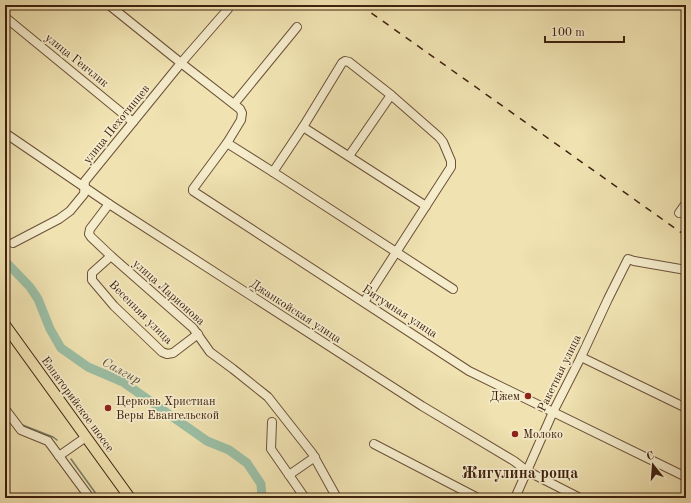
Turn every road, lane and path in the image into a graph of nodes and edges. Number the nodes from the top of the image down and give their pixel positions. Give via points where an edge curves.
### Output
1 (110, 5) edge
2 (229, 5) edge
3 (5, 17) edge
4 (297, 27) dead end
5 (181, 63) junction
6 (391, 95) junction
7 (234, 104) junction
8 (133, 122) junction
9 (303, 127) junction
10 (5, 133) edge
11 (227, 143) junction
12 (350, 156) junction
13 (273, 172) junction
14 (84, 187) junction
15 (686, 203) edge
16 (109, 204) junction
17 (426, 206) junction
18 (679, 213) dead end
19 (13, 243) dead end
20 (396, 252) junction
21 (111, 256) junction
22 (686, 270) edge
23 (453, 289) dead end
24 (364, 302) junction
25 (5, 325) edge
26 (198, 334) junction
27 (581, 357) junction
28 (686, 408) edge
29 (5, 409) edge
30 (553, 412) junction
31 (272, 422) dead end
32 (86, 437) junction
33 (374, 444) dead end
34 (59, 456) junction
35 (315, 457) junction
36 (527, 472) junction
37 (289, 475) junction
38 (686, 477) edge
39 (90, 498) edge
40 (130, 498) edge
41 (305, 498) edge
42 (337, 498) edge
43 (478, 498) edge
44 (515, 498) edge
45 (580, 498) edge

1 - 5 street
2 - 5 street, улица Пехотинцев
3 - 8 street, улица Генчлик
4 - 7 street
5 - 7 street
5 - 8 street, улица Пехотинцев
6 - 9 street via 349,62 344,62
6 - 12 street
6 - 17 street via 442,139 451,161 451,167
7 - 11 street, Битумная улица via 242,113 241,120
8 - 14 street, улица Пехотинцев via 85,182
9 - 12 street
9 - 13 street
10 - 14 street, Джанкойская улица
11 - 13 street
11 - 24 street, Битумная улица via 193,191
12 - 17 street
13 - 20 street
14 - 16 street, Джанкойская улица
14 - 19 street, улица Пехотинцев via 84,194 70,211
15 - 18 street
16 - 21 street, улица Ларионова via 89,232 90,237
16 - 36 street, Джанкойская улица via 422,406 514,461
17 - 20 street
20 - 23 street
20 - 24 street
21 - 26 street, улица Ларионова
21 - 26 street, Весенняя улица via 92,273 92,280 114,306 162,352 173,353
22 - 27 street, Ракетная улица via 628,259
24 - 30 street, Битумная улица via 469,371
25 - 32 main road, Евпаторийское шоссе
26 - 35 street, улица Ларионова via 210,352 268,396
27 - 28 street
27 - 30 street, Ракетная улица
29 - 34 street via 21,430 48,440
30 - 36 street, Ракетная улица
30 - 38 street, Битумная улица
31 - 37 street via 271,449
32 - 34 street
32 - 40 main road, Евпаторийское шоссе
33 - 43 street
34 - 39 street
35 - 37 street
35 - 42 street, улица Ларионова
36 - 44 street, Ракетная улица
36 - 45 street, Джанкойская улица
37 - 41 street

